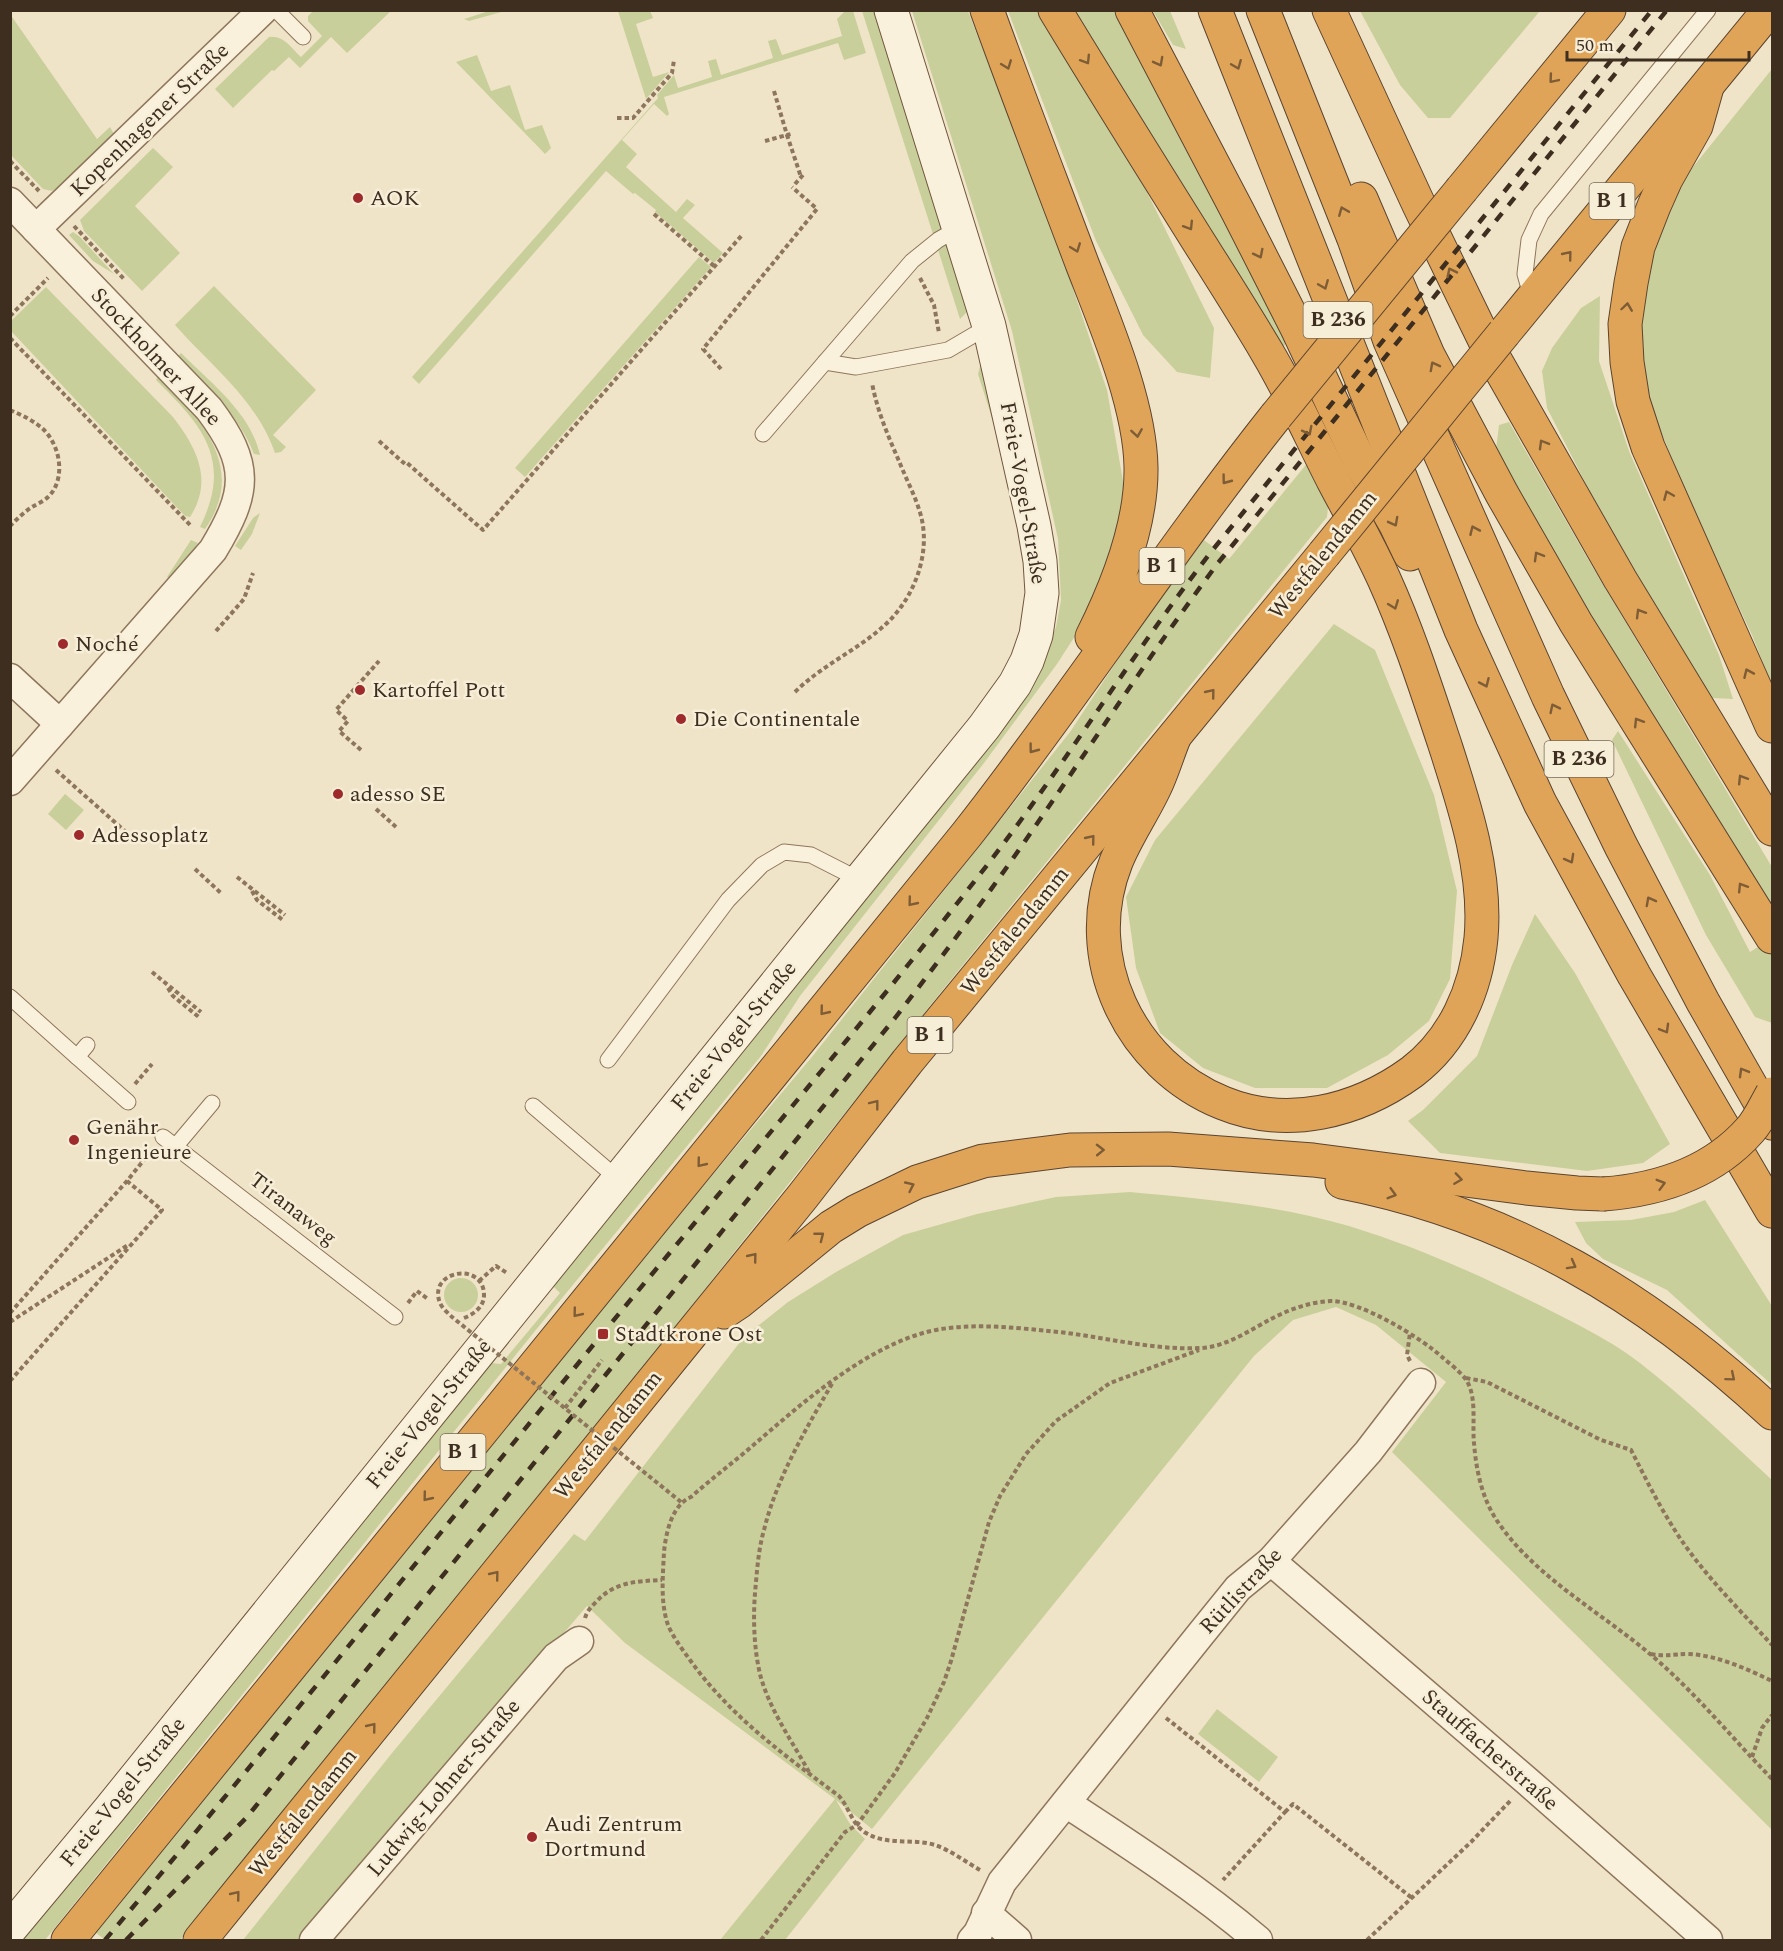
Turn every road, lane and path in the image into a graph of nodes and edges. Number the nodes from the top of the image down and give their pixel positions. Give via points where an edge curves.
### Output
1 (263, 10) edge
2 (276, 10) edge
3 (891, 10) edge
4 (987, 10) edge
5 (1055, 10) edge
6 (1132, 10) edge
7 (1215, 10) edge
8 (1263, 10) edge
9 (1329, 10) edge
10 (1708, 10) edge
11 (1769, 10) edge
12 (1600, 18) edge
13 (303, 38) dead end
14 (674, 60) dead end
15 (1707, 87) junction
16 (774, 91) dead end
17 (1304, 114) junction
18 (616, 118) dead end
19 (789, 134) junction
20 (765, 141) dead end
21 (10, 202) edge
22 (654, 214) dead end
23 (959, 228) junction
24 (36, 229) junction
25 (742, 234) dead end
26 (912, 261) junction
27 (714, 266) junction
28 (48, 278) dead end
29 (1525, 307) junction
30 (10, 316) edge
31 (989, 326) junction
32 (10, 338) edge
33 (943, 351) junction
34 (825, 362) junction
35 (868, 365) junction
36 (722, 369) dead end
37 (10, 410) edge
38 (763, 434) dead end
39 (379, 441) dead end
40 (10, 526) edge
41 (192, 527) dead end
42 (253, 573) dead end
43 (1461, 630) junction
44 (216, 631) dead end
45 (379, 661) dead end
46 (10, 678) edge
47 (795, 692) dead end
48 (1068, 702) junction
49 (60, 724) junction
50 (1773, 726) edge
51 (1174, 738) junction
52 (361, 750) dead end
53 (56, 770) dead end
54 (10, 781) edge
55 (376, 809) dead end
56 (396, 827) dead end
57 (1773, 829) edge
58 (127, 833) dead end
59 (195, 869) dead end
60 (237, 877) dead end
61 (860, 880) junction
62 (251, 890) junction
63 (222, 894) dead end
64 (285, 915) dead end
65 (284, 921) dead end
66 (1773, 938) edge
67 (152, 972) dead end
68 (166, 985) junction
69 (10, 998) edge
70 (201, 1012) dead end
71 (200, 1018) dead end
72 (87, 1045) dead end
73 (76, 1057) junction
74 (608, 1060) dead end
75 (152, 1064) dead end
76 (1773, 1094) edge
77 (126, 1100) joint
78 (212, 1103) dead end
79 (533, 1106) dead end
80 (1773, 1123) edge
81 (163, 1137) joint
82 (176, 1147) junction
83 (1233, 1154) junction
84 (120, 1155) dead end
85 (142, 1161) junction
86 (618, 1179) junction
87 (127, 1181) junction
88 (1773, 1211) edge
89 (134, 1241) junction
90 (500, 1269) dead end
91 (479, 1281) junction
92 (428, 1299) dead end
93 (10, 1313) edge
94 (395, 1317) joint
95 (464, 1318) dead end
96 (10, 1322) edge
97 (690, 1335) junction
98 (1203, 1348) junction
99 (602, 1360) dead end
100 (1465, 1378) junction
101 (834, 1380) junction
102 (10, 1381) edge
103 (1421, 1383) dead end
104 (565, 1408) junction
105 (1773, 1413) edge
106 (681, 1502) junction
107 (1271, 1561) junction
108 (662, 1580) junction
109 (597, 1600) dead end
110 (579, 1641) dead end
111 (1773, 1645) edge
112 (1650, 1654) junction
113 (1773, 1681) edge
114 (1146, 1703) junction
115 (1773, 1715) edge
116 (1752, 1756) junction
117 (811, 1775) junction
118 (1773, 1779) edge
119 (1527, 1781) junction
120 (1066, 1803) junction
121 (1285, 1812) junction
122 (858, 1825) junction
123 (1002, 1882) junction
124 (1412, 1898) junction
125 (1206, 1899) junction
126 (986, 1913) junction
127 (10, 1929) edge
128 (68, 1941) edge
129 (200, 1941) edge
130 (314, 1941) edge
131 (761, 1941) edge
132 (972, 1941) edge
133 (1017, 1941) edge
134 (1258, 1941) edge
135 (1367, 1941) edge
136 (1708, 1941) edge

1 - 24 street, Kopenhagener Straße
2 - 13 lane
3 - 23 street, Freie-Vogel-Straße
4 -> 48 highway via 1107,330 1138,438 1141,467 1137,506 1125,557 1110,602 1081,660
5 -> 51 highway via 1269,354 1384,580 1460,792 1480,894 1481,935 1476,974 1447,1037 1423,1064 1392,1086 1353,1105 1322,1113 1254,1113 1198,1091 1168,1070 1140,1040 1120,1006 1105,963 1102,928 1116,863
6 -> 43 highway via 1260,254 1360,462 1431,598
7 -> 43 highway, B 236
8 - 17 highway, B 236
57 -> 9 highway via 1620,579 1490,351
10 - 29 lane via 1541,214 1529,240
11 - 15 highway, Westfalendamm / B 1
12 -> 48 highway, B 1, bridge via 1262,433
14 - 18 path via 672,73 633,118
29 -> 15 highway, Westfalendamm / B 1
50 -> 15 highway via 1648,447 1633,401 1627,362 1625,324 1638,247 1666,179 1696,126
16 - 19 path
66 -> 17 highway via 1549,576 1428,355 1358,190
80 -> 17 highway, B 236 via 1703,1002 1548,696 1394,351
19 - 20 path
19 - 36 path via 802,176 794,185 818,209 703,349
21 - 24 street, Stockholmer Allee
22 - 27 path
23 - 26 lane
23 - 31 street, Freie-Vogel-Straße
24 - 49 street, Stockholmer Allee via 209,410 230,439 240,478 235,509 213,550
25 - 27 path
26 - 33 path via 934,305
26 - 34 lane
27 - 39 path via 483,530
28 - 30 path
51 -> 29 highway, Westfalendamm / B 1, bridge
31 - 33 lane
31 - 61 street, Freie-Vogel-Straße via 1040,561 1042,593 1036,635 1015,684
32 - 41 path
33 - 35 lane
34 - 35 lane
34 - 38 lane
35 - 47 path via 882,420 922,517 922,558 916,580 887,623
37 - 40 path via 44,430 60,465 58,484 47,498
42 - 44 path via 244,599
43 -> 88 highway, B 236 via 1540,803 1634,975
45 - 52 path via 336,710 348,721 339,731
46 - 49 street
48 -> 128 highway, B 1 via 946,861
49 - 54 street, Stockholmer Allee
97 -> 51 highway, Westfalendamm / B 1 via 907,1062
53 - 58 path
55 - 56 path
59 - 63 path
60 - 62 path
61 - 74 lane via 811,855 784,852 762,865 728,900
61 - 86 street, Freie-Vogel-Straße
62 - 64 path
62 - 65 path
67 - 68 path
68 - 70 path
68 - 71 path via 173,996
69 - 73 lane
72 - 73 lane
73 - 77 lane
75 - 77 path
83 -> 76 highway, bridge via 1313,1160 1547,1190 1603,1194 1634,1191 1685,1177 1722,1156 1750,1129
78 - 82 lane
79 - 86 lane
81 - 82 lane, Tiranaweg
81 - 85 path
82 - 94 lane, Tiranaweg
97 -> 83 highway via 739,1302 831,1227 917,1182 983,1161 1070,1150 1168,1149
83 -> 105 highway via 1428,1204 1544,1249 1611,1287 1674,1330
84 - 85 path via 132,1152
85 - 87 path
86 - 127 street, Freie-Vogel-Straße
87 - 89 path via 162,1210
87 - 93 path
89 - 96 path
89 - 102 path
90 - 91 path via 496,1266
91 - 95 path, bridge via 483,1301 479,1309
91 - 104 path, bridge via 466,1273 446,1277 438,1293 440,1305
92 - 94 path via 417,1291
129 -> 97 highway, Westfalendamm / B 1
98 - 100 path via 1229,1341 1290,1309 1334,1301 1357,1307 1410,1333
98 - 101 path via 1048,1331 945,1329 896,1344
98 - 122 path via 1110,1383 1056,1421 1026,1455 989,1522 939,1691 895,1773
99 - 104 path
100 - 111 path via 1487,1382 1601,1440 1631,1450 1657,1501 1688,1548
100 - 112 path via 1472,1392 1474,1444 1482,1491 1492,1513 1526,1554
101 - 106 path
101 - 117 path via 775,1497 758,1560 754,1610 760,1675 772,1707
103 - 107 street, Rütlistraße via 1368,1452
104 - 106 path, bridge
106 - 108 path via 665,1542
107 - 114 street, Rütlistraße via 1238,1588
107 - 119 street, Stauffacherstraße
108 - 109 path via 622,1584
108 - 117 path via 668,1624 703,1678 744,1722
110 - 130 street, Ludwig-Lohner-Straße via 556,1657
112 - 113 path via 1690,1654 1718,1660
112 - 116 path
114 - 120 street, Rütlistraße
114 - 121 path
115 - 116 path via 1762,1728
116 - 118 path
117 - 122 path via 839,1796
119 - 124 path via 1501,1812
119 - 136 street, Stauffacherstraße
120 - 123 street, Rütlistraße
120 - 125 street
121 - 124 path via 1293,1804
121 - 125 path
122 - 123 path via 864,1832 884,1840 935,1845
122 - 131 path via 845,1832
123 - 126 street, Rütlistraße
124 - 135 path
125 - 134 street
126 - 132 street, Rütlistraße
126 - 133 street

